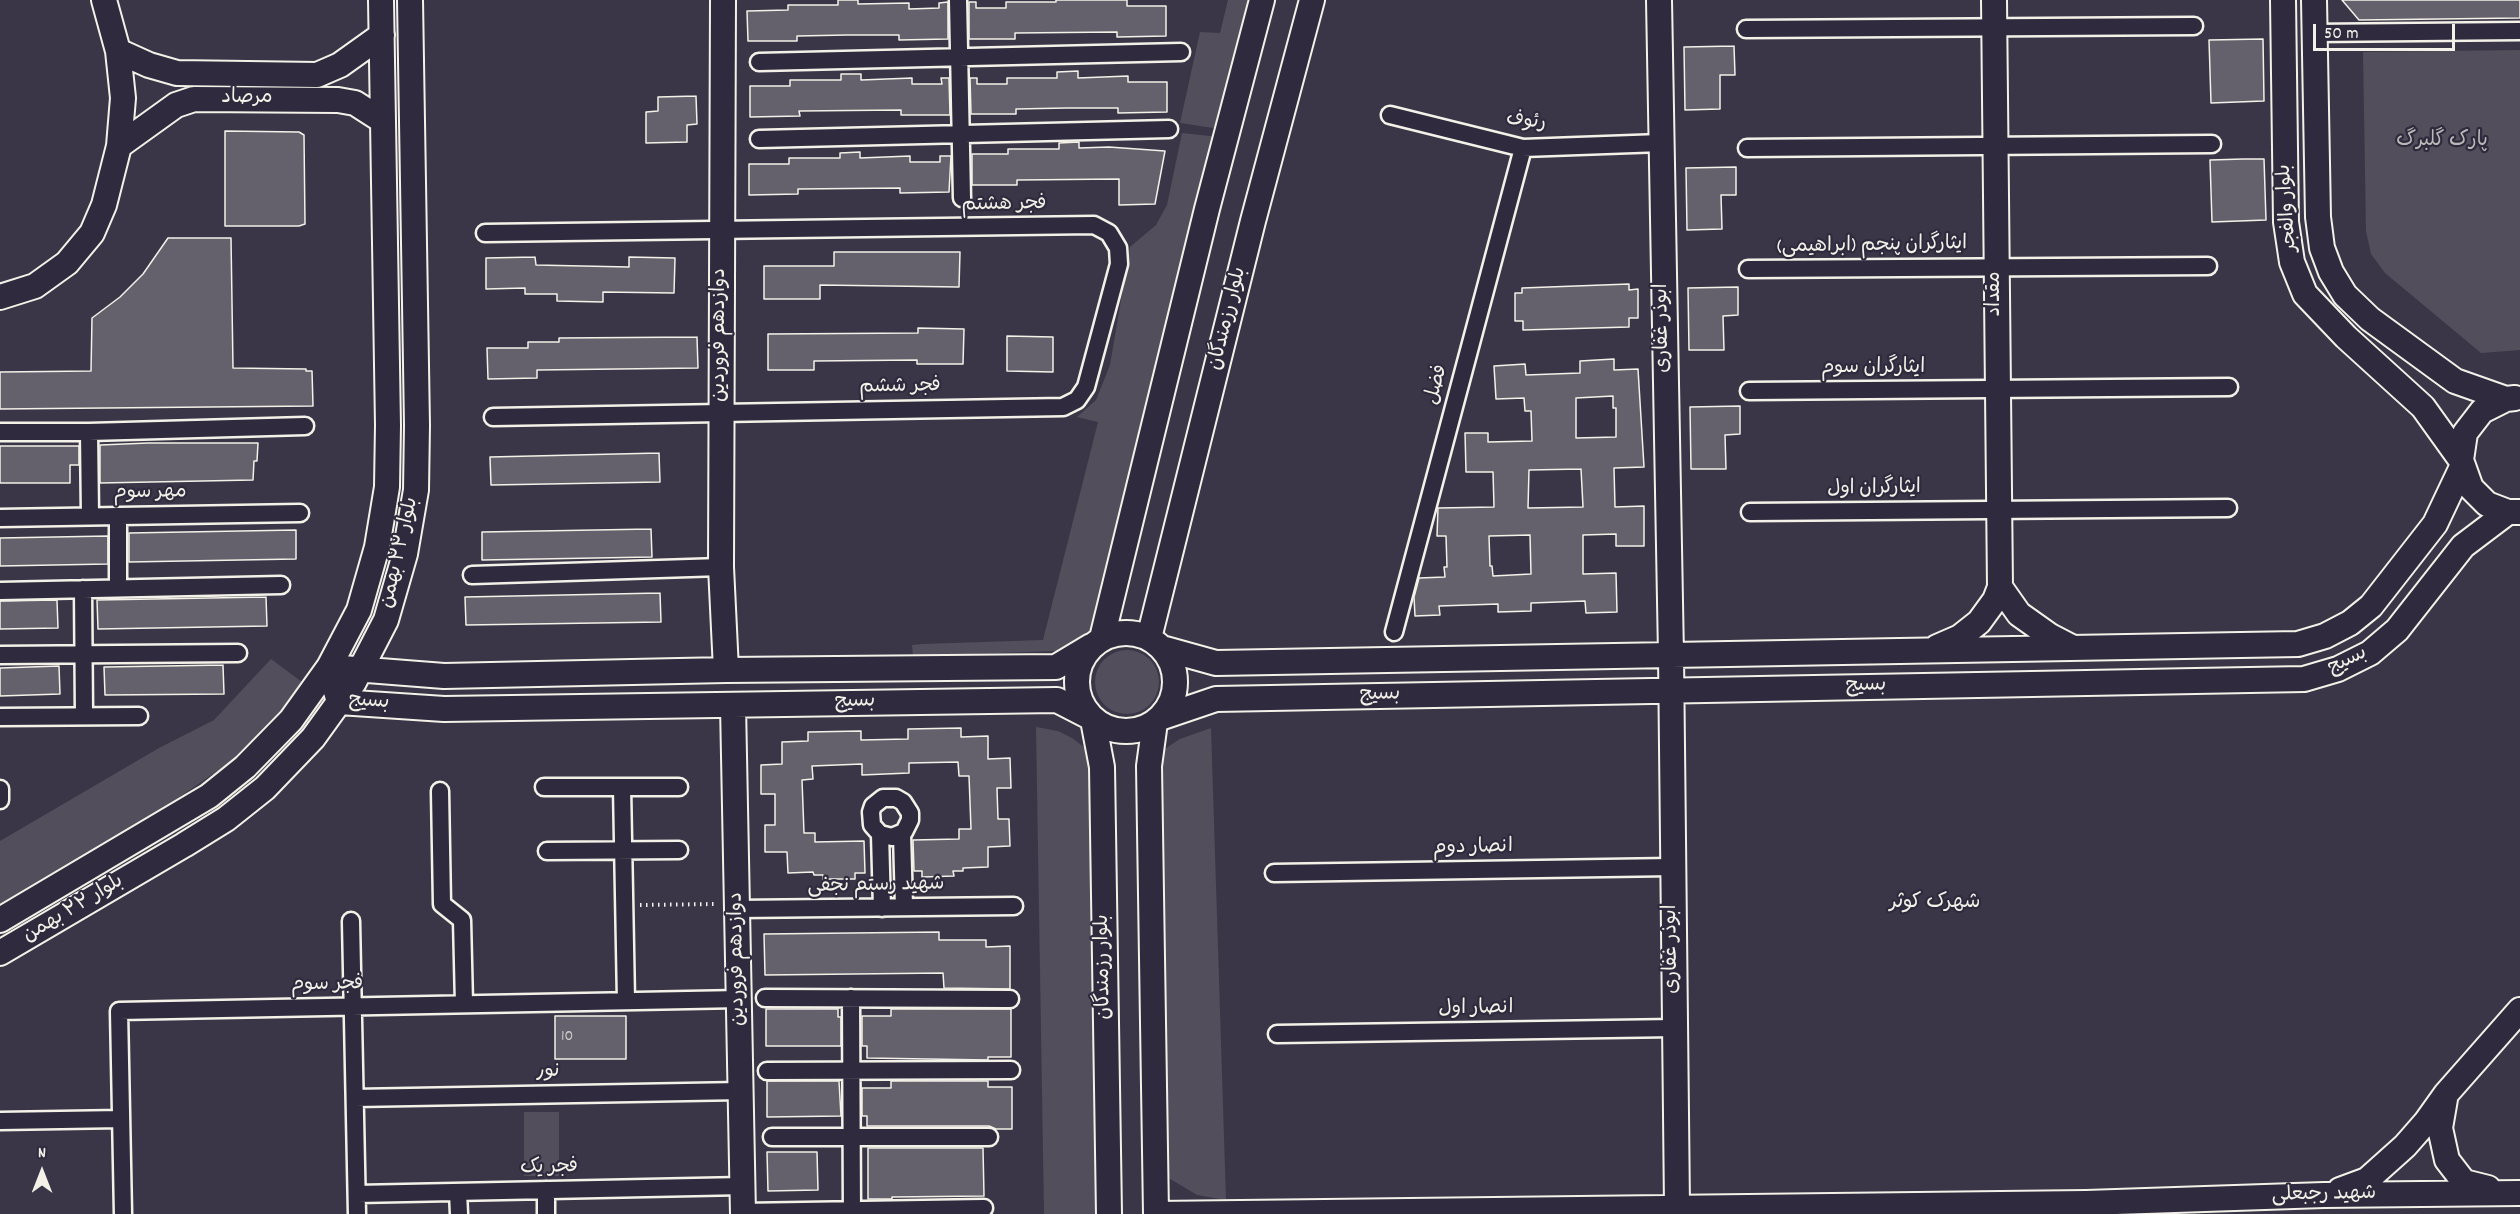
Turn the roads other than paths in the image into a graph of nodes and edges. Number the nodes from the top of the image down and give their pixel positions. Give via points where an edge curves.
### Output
1 (104, 0) edge
2 (381, 0) edge
3 (410, 0) edge
4 (723, 0) edge
5 (958, 0) edge
6 (1262, 0) edge
7 (1312, 0) edge
8 (1659, 0) edge
9 (1994, 0) edge
10 (2283, 0) edge
11 (2314, 0) edge
12 (2194, 26) dead end
13 (1994, 27) junction
14 (1746, 29) dead end
15 (2520, 31) edge
16 (2315, 33) junction
17 (382, 35) junction
18 (118, 51) junction
19 (1181, 52) dead end
20 (959, 57) junction
21 (759, 62) dead end
22 (230, 74) junction
23 (230, 98) junction
24 (1390, 115) dead end
25 (383, 121) junction
26 (1169, 129) dead end
27 (961, 134) junction
28 (759, 139) dead end
29 (1660, 143) junction
30 (2212, 144) dead end
31 (119, 146) junction
32 (1995, 146) junction
33 (1523, 148) junction
34 (1747, 148) dead end
35 (962, 198) dead end
36 (721, 231) junction
37 (485, 233) dead end
38 (2208, 266) dead end
39 (1996, 267) junction
40 (1748, 269) dead end
41 (0, 297) edge
42 (2229, 387) dead end
43 (1997, 389) junction
44 (1749, 391) dead end
45 (2513, 398) edge
46 (1077, 400) joint
47 (721, 411) junction
48 (493, 417) dead end
49 (304, 426) dead end
50 (0, 432) edge
51 (89, 432) junction
52 (2461, 464) junction
53 (2228, 508) dead end
54 (1998, 510) junction
55 (1750, 512) dead end
56 (2514, 512) edge
57 (300, 513) dead end
58 (90, 516) junction
59 (118, 516) junction
60 (0, 518) edge
61 (721, 567) junction
62 (472, 575) dead end
63 (281, 585) dead end
64 (2000, 587) junction
65 (118, 588) junction
66 (83, 589) junction
67 (0, 591) edge
68 (1394, 632) dead end
69 (1096, 642) junction
70 (1155, 643) junction
71 (2074, 649) junction
72 (1926, 651) junction
73 (238, 653) dead end
74 (85, 654) junction
75 (0, 655) edge
76 (1671, 655) junction
77 (329, 667) junction
78 (360, 670) junction
79 (726, 670) junction
80 (1672, 691) junction
81 (339, 702) junction
82 (733, 705) junction
83 (84, 716) junction
84 (139, 716) dead end
85 (0, 717) edge
86 (1092, 718) junction
87 (1158, 720) junction
88 (544, 787) dead end
89 (622, 787) junction
90 (678, 787) dead end
91 (0, 789) edge
92 (440, 791) dead end
93 (0, 800) edge
94 (880, 834) junction
95 (902, 834) junction
96 (679, 850) dead end
97 (546, 851) dead end
98 (623, 851) junction
99 (1672, 867) junction
100 (1274, 873) dead end
101 (1014, 906) dead end
102 (738, 907) junction
103 (904, 907) junction
104 (882, 908) junction
105 (0, 920) edge
106 (351, 921) dead end
107 (0, 953) edge
108 (765, 998) dead end
109 (851, 998) junction
110 (740, 999) junction
111 (1010, 999) dead end
112 (626, 1001) junction
113 (464, 1004) junction
114 (354, 1006) junction
115 (2520, 1010) edge
116 (1675, 1028) junction
117 (1277, 1034) dead end
118 (851, 1070) junction
119 (1011, 1070) dead end
120 (767, 1071) dead end
121 (741, 1091) junction
122 (2446, 1094) junction
123 (355, 1098) junction
124 (121, 1119) junction
125 (0, 1121) edge
126 (851, 1136) junction
127 (772, 1137) dead end
128 (989, 1137) dead end
129 (743, 1186) junction
130 (546, 1190) junction
131 (458, 1192) junction
132 (2512, 1193) edge
133 (357, 1194) junction
134 (2324, 1195) junction
135 (1677, 1206) junction
136 (984, 1208) dead end
137 (2086, 1208) edge
138 (1531, 1211) edge
139 (852, 1212) edge
140 (743, 1213) edge
141 (123, 1214) edge
142 (357, 1214) edge
143 (459, 1214) edge
144 (546, 1214) edge
145 (1109, 1214) edge
146 (1156, 1214) edge

1 - 18 main road
2 - 17 main road, بلوار ۲۲ بهمن
3 - 78 main road, بلوار ۲۲ بهمن via 416,490 405,554 386,620
4 - 36 main road, دوازدهم فروردین
5 - 20 street
6 - 69 main road
7 - 70 main road, بلوار رزمندگان via 1250,232
8 - 29 main road, ابوذر غفاری
9 - 13 main road, مقداد
10 - 52 main road, بلوار والفجر via 2286,222 2292,262 2305,294 2423,407
11 - 16 main road, بلوار والفجر
12 - 13 street
13 - 14 street
13 - 32 main road, مقداد
15 - 16 street
16 - 45 main road, بلوار والفجر via 2318,217 2322,248 2331,272 2345,296 2370,319 2455,381
17 - 22 main road, مرصاد via 340,65 317,75
17 - 25 main road, بلوار ۲۲ بهمن
18 - 22 main road, مرصاد via 149,66 177,73
18 - 31 main road via 123,98
19 - 20 street
20 - 21 street
20 - 27 street
22 - 23 main road
23 - 25 main road, مرصاد via 338,100 354,104
23 - 31 main road, مرصاد via 194,99 176,105
24 - 33 street, رئوف
25 - 77 main road, بلوار ۲۲ بهمن via 387,487 377,547 359,610
26 - 27 street
27 - 28 street
27 - 35 street
29 - 33 street, رئوف
29 - 76 main road, ابوذر غفاری
30 - 32 street
31 - 41 main road via 110,186 92,233 68,263 35,286
32 - 34 street
32 - 39 main road, مقداد
33 - 68 street, فضل
36 - 37 street, فجر هشتم
36 - 46 street, فجر هشتم via 1094,225 1109,233 1118,248 1119,264 1086,387
36 - 47 main road, دوازدهم فروردین
38 - 39 street, ایثارگران پنجم (ابراهیمی)
39 - 40 street, ایثارگران پنجم (ابراهیمی)
39 - 43 main road, مقداد
42 - 43 street, ایثارگران سوم
43 - 44 street, ایثارگران سوم
43 - 54 main road, مقداد
45 - 52 main road, بسیج via 2482,411 2465,433
46 - 47 street, فجر ششم via 1063,407
47 - 48 street, فجر ششم
47 - 61 main road, دوازدهم فروردین
49 - 51 street
50 - 51 street
51 - 58 street
52 - 56 main road, بلوار والفجر via 2471,488 2487,504
52 - 71 main road, بسیج via 2435,524 2371,606 2325,636 2298,644
53 - 54 street, ایثارگران اول
54 - 55 street, ایثارگران اول
54 - 64 main road, مقداد
56 - 80 main road, بسیج via 2463,546 2397,630 2370,653 2338,669 2304,679
57 - 59 street, مهر سوم
58 - 59 street, مهر سوم
58 - 60 street, مهر سوم
59 - 65 street
61 - 62 street
61 - 79 main road, دوازدهم فروردین
63 - 65 street
64 - 71 main road via 2019,614
64 - 72 main road via 1979,622 1960,638
65 - 66 street
66 - 67 street
66 - 74 street
69 - 70 main road via 1117,633 1133,633
69 - 79 main road, بسیج via 1056,667
69 - 86 main road via 1080,663 1076,681 1079,701
70 - 76 main road, بسیج via 1216,663
70 - 87 main road via 1172,664 1176,683 1172,702
71 - 72 main road, بسیج
72 - 76 main road, بسیج
73 - 74 street
74 - 75 street
74 - 83 street
76 - 80 main road, ابوذر غفاری
77 - 78 main road, بسیج
77 - 81 main road, بسیج
77 - 105 main road, بلوار ۲۲ بهمن via 291,720 245,767 209,796
78 - 79 main road, بسیج via 444,676
78 - 81 main road, بلوار ۲۲ بهمن
80 - 87 main road, بسیج via 1216,699
80 - 99 main road, ابوذر غفاری
81 - 82 main road, بسیج via 444,709
81 - 107 main road, بلوار ۲۲ بهمن via 313,738 265,788 226,819
82 - 86 main road, بسیج via 1057,700
82 - 102 main road, دوازدهم فروردین
83 - 84 street
83 - 85 street
86 - 87 main road via 1107,728 1124,732 1140,730
86 - 145 main road, بلوار رزمندگان via 1102,767
87 - 146 main road via 1149,766
88 - 89 street
89 - 90 street
89 - 98 street
91 - 93 street
92 - 113 street via 442,904 462,920
94 - 95 street
94 - 95 street via 872,825 871,812 878,802 890,797 903,802 910,813
94 - 104 street
95 - 103 street
96 - 98 street
97 - 98 street
98 - 112 street
99 - 100 street, انصار دوم
99 - 116 main road, ابوذر غفاری
101 - 103 street, شهید رستم نجفی
102 - 104 street, شهید رستم نجفی
102 - 110 main road, دوازدهم فروردین
103 - 104 street, شهید رستم نجفی
106 - 114 street
108 - 109 street
109 - 111 street
109 - 118 street
110 - 112 street, فجر سوم
110 - 121 main road, دوازدهم فروردین
112 - 113 street, فجر سوم
113 - 114 street, فجر سوم
114 - 123 street
114 - 124 street, فجر سوم via 119,1011
115 - 122 main road
116 - 117 street, انصار اول
116 - 135 main road, ابوذر غفاری
118 - 119 street
118 - 120 street
118 - 126 street
121 - 123 street, نور
121 - 129 main road, دوازدهم فروردین
122 - 132 main road via 2440,1128 2447,1160 2464,1182
122 - 134 main road via 2419,1130 2367,1180
123 - 133 street
124 - 125 street
124 - 141 street, فجر سوم
126 - 127 street
126 - 128 street
126 - 139 street
129 - 130 street, فجر یک
129 - 140 main road, دوازدهم فروردین
130 - 131 street, فجر یک
130 - 144 street
131 - 133 street, فجر یک
131 - 143 street
132 - 134 main road, شهید رجبعلی
133 - 142 street
134 - 137 main road, شهید رجبعلی
135 - 137 main road, شهید رجبعلی
135 - 138 main road, شهید رجبعلی
136 - 139 street
138 - 146 main road, شهید رجبعلی
139 - 140 street

